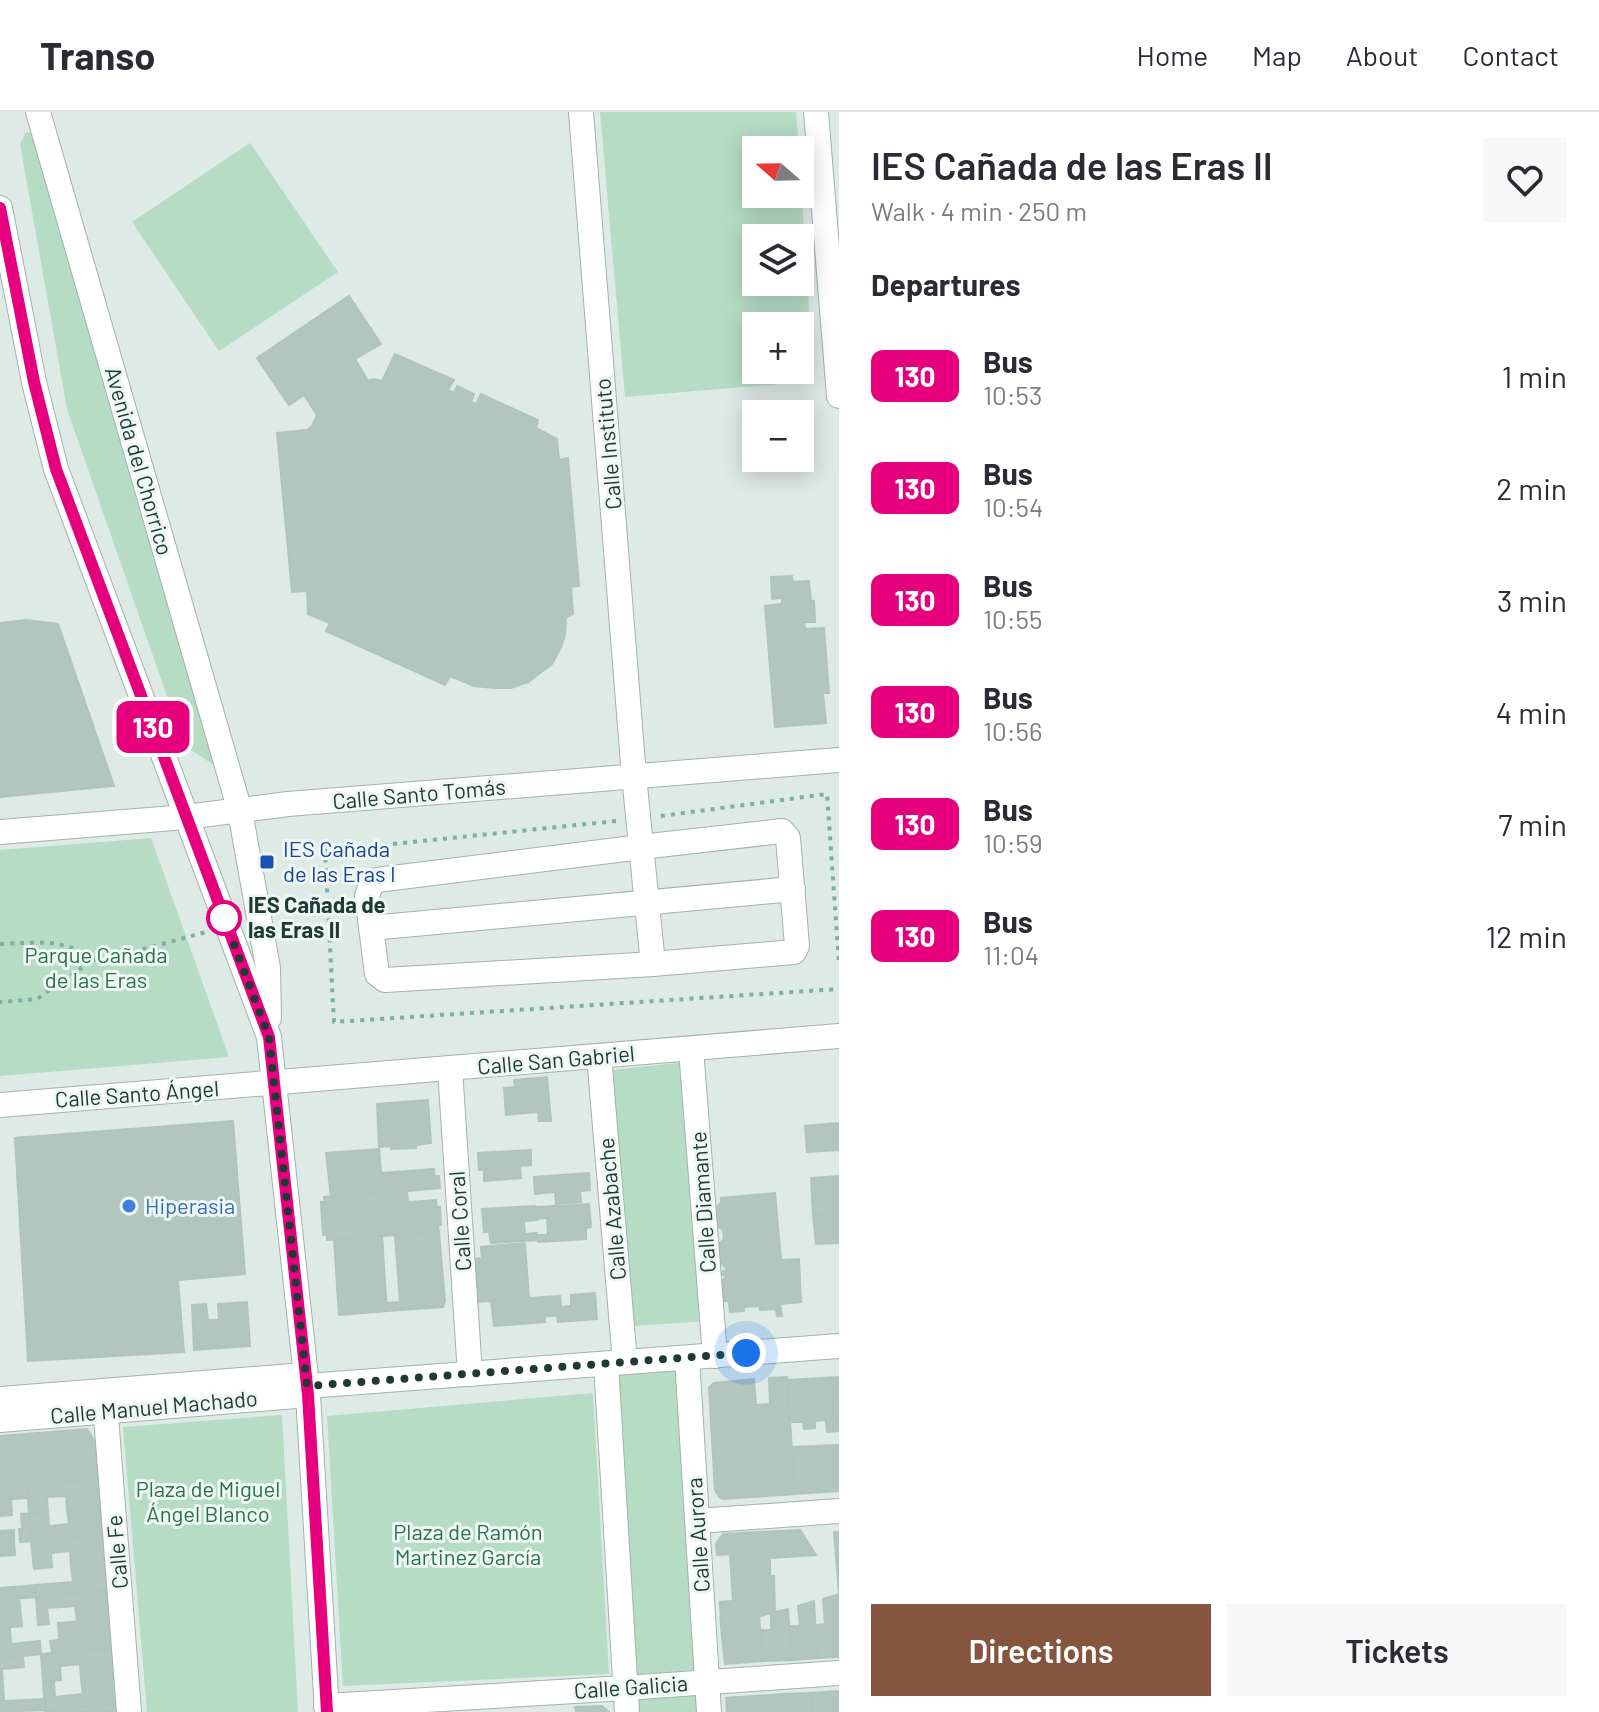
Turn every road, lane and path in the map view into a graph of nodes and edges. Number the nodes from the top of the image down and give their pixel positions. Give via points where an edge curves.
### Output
1 (38, 112) edge
2 (581, 112) edge
3 (816, 112) edge
4 (0, 208) edge
5 (833, 250) edge
6 (839, 396) edge
7 (839, 760) edge
8 (634, 776) junction
9 (240, 811) junction
10 (186, 817) junction
11 (0, 832) edge
12 (641, 847) junction
13 (839, 888) edge
14 (793, 889) junction
15 (647, 903) junction
16 (227, 927) junction
17 (371, 928) junction
18 (0, 944) edge
19 (93, 960) junction
20 (653, 964) junction
21 (839, 964) edge
22 (0, 1002) edge
23 (839, 1036) edge
24 (269, 1037) junction
25 (691, 1049) junction
26 (599, 1056) junction
27 (450, 1069) junction
28 (273, 1084) junction
29 (0, 1105) edge
30 (839, 1346) edge
31 (715, 1356) junction
32 (687, 1358) junction
33 (616, 1363) junction
34 (470, 1374) junction
35 (307, 1385) junction
36 (0, 1399) edge
37 (105, 1401) junction
38 (0, 1420) edge
39 (839, 1511) edge
40 (697, 1521) junction
41 (839, 1673) edge
42 (707, 1681) junction
43 (626, 1700) edge
44 (495, 1703) edge
45 (326, 1709) edge
46 (129, 1712) edge
47 (709, 1712) edge

1 - 9 street, Avenida del Chorrico
2 - 8 street, Calle Instituto
3 - 5 street
4 - 10 street via 56,469
5 - 6 street
7 - 8 street, Calle Santo Tomás
8 - 9 street, Calle Santo Tomás
8 - 12 street, Calle Instituto
9 - 10 street, Calle Santo Tomás
9 - 24 street, Avenida del Chorrico via 268,968
10 - 11 street, Calle Santo Tomás
10 - 16 street
12 - 14 street via 782,831 788,838
12 - 15 street, Calle Instituto
12 - 17 street via 377,880 367,896
13 - 21 path via 833,888
14 - 15 street
14 - 20 street via 794,952
15 - 17 street
15 - 20 street, Calle Instituto
16 - 19 path
16 - 24 street
17 - 20 street via 377,974 385,980
18 - 19 path via 58,943
19 - 22 path via 37,999
23 - 25 street, Calle San Gabriel
24 - 28 street
25 - 26 street, Calle San Gabriel
25 - 31 street, Calle Diamante
26 - 27 street, Calle San Gabriel
26 - 33 street, Calle Azabache
27 - 28 street, Calle San Gabriel
27 - 34 street, Calle Coral
28 - 29 street, Calle Santo Ángel
28 - 35 street
30 - 31 street, Calle Manuel Machado
31 - 32 street, Calle Manuel Machado
32 - 33 street, Calle Manuel Machado
32 - 40 street, Calle Aurora
33 - 34 street, Calle Manuel Machado
33 - 43 street
34 - 35 street, Calle Manuel Machado
35 - 37 street, Calle Manuel Machado
35 - 45 street
36 - 37 street, Calle Manuel Machado
37 - 38 street, Calle Manuel Machado
37 - 46 street, Calle Fe
39 - 40 street
40 - 42 street, Calle Aurora
41 - 42 street, Calle Galicia
42 - 43 street, Calle Galicia
42 - 47 street, Calle Aurora
43 - 44 street, Calle Galicia
44 - 45 street, Calle Galicia

